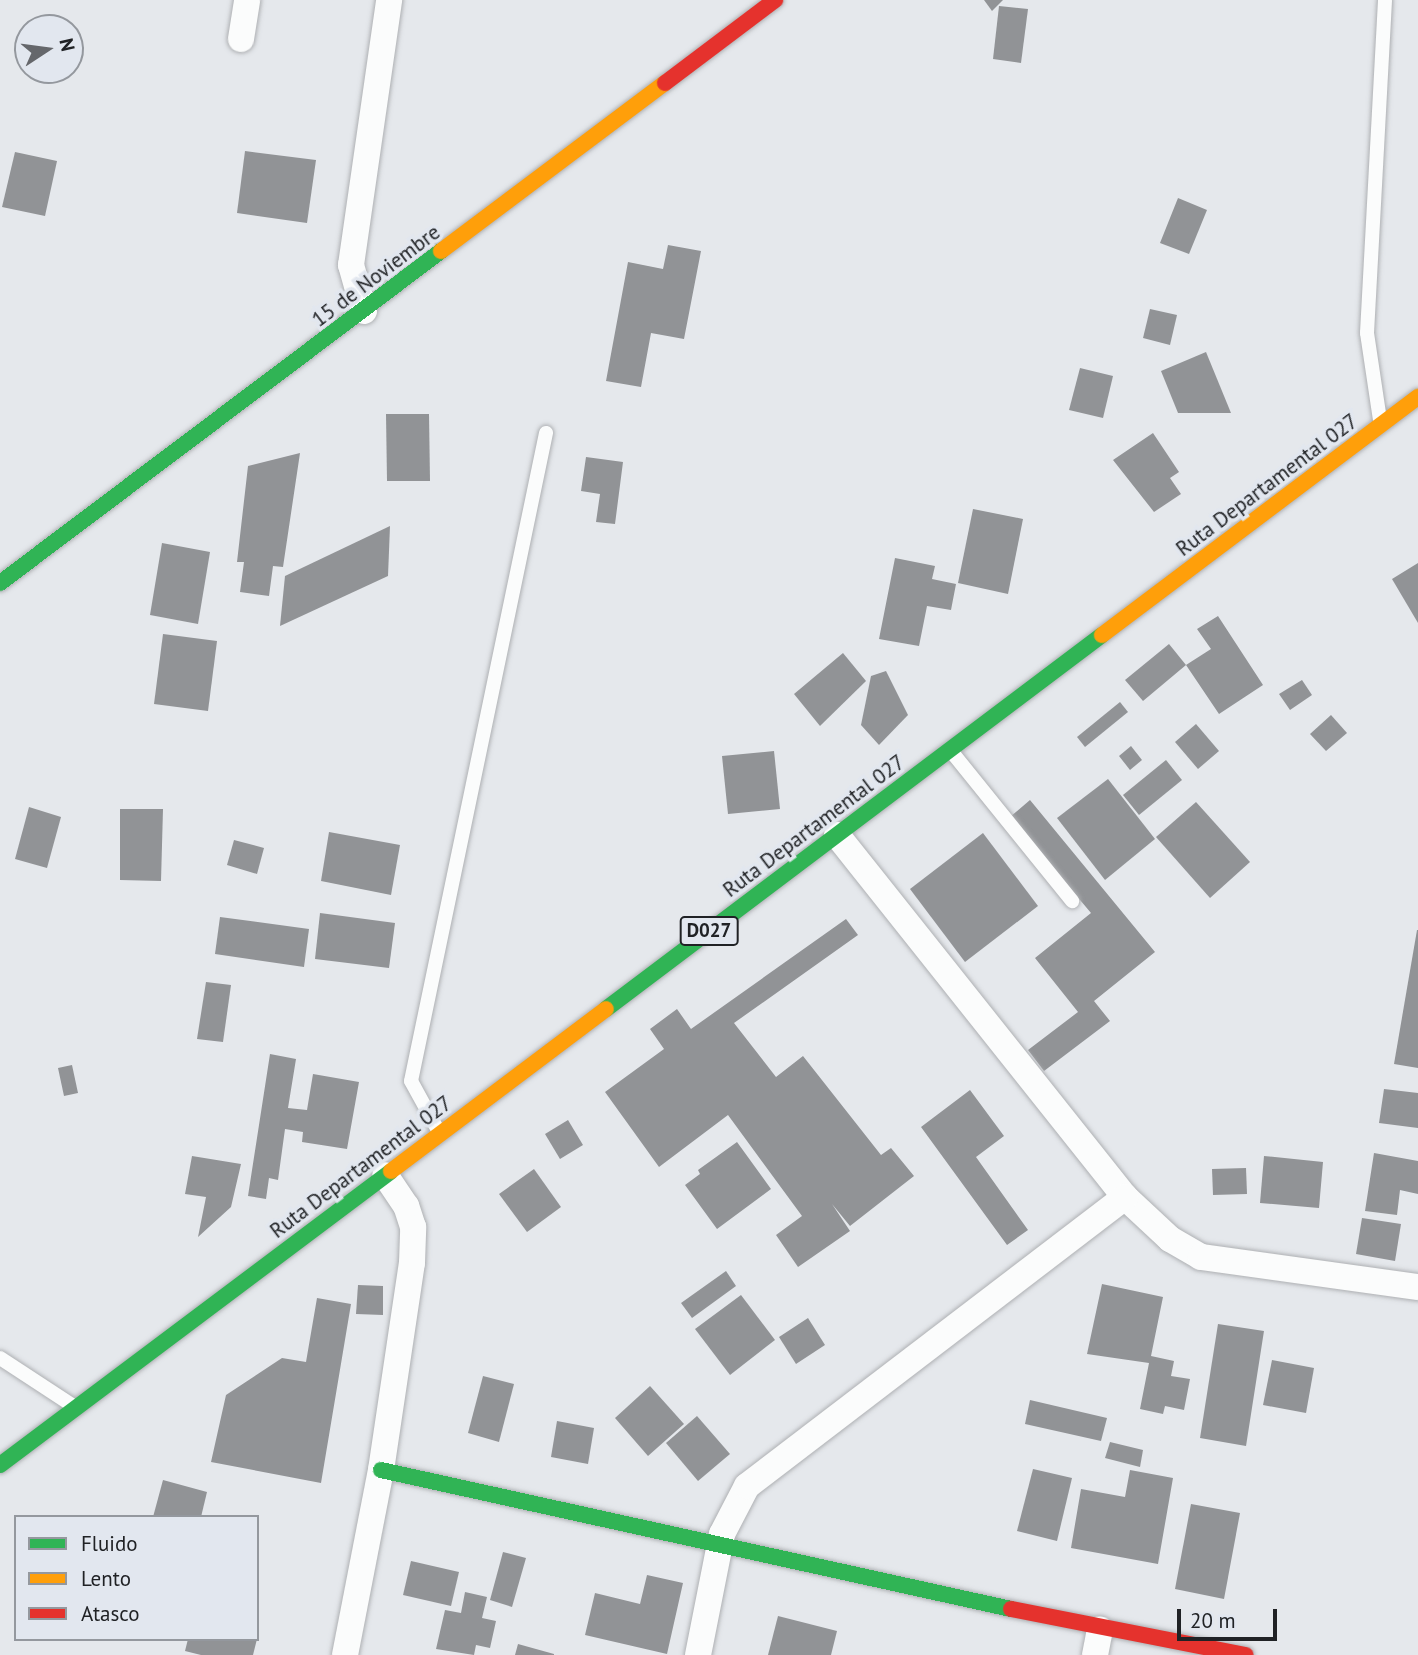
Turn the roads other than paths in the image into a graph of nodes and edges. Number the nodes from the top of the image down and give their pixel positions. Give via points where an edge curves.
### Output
1 (247, 0) edge
2 (388, 0) edge
3 (775, 0) edge
4 (1385, 0) edge
5 (241, 39) dead end
6 (363, 312) junction
7 (1418, 397) edge
8 (1381, 425) junction
9 (546, 433) dead end
10 (0, 583) edge
11 (950, 750) junction
12 (837, 835) junction
13 (1072, 901) dead end
14 (440, 1133) junction
15 (385, 1175) junction
16 (1125, 1197) junction
17 (1418, 1287) edge
18 (0, 1358) edge
19 (76, 1408) junction
20 (0, 1465) edge
21 (381, 1470) junction
22 (719, 1547) junction
23 (1097, 1642) edge
24 (345, 1655) edge
25 (698, 1655) edge
26 (1245, 1655) edge

1 - 5 street
2 - 6 street via 351,265
3 - 6 street, 15 de Noviembre
4 - 8 lane via 1367,333
6 - 10 street, 15 de Noviembre
7 - 8 street, Ruta Departamental 027 / D027
8 - 11 street, Ruta Departamental 027 / D027
9 - 14 lane via 411,1081
11 - 12 street, Ruta Departamental 027 / D027
11 - 13 lane
12 - 14 street, Ruta Departamental 027 / D027
12 - 16 street
14 - 15 street, Ruta Departamental 027 / D027
15 - 19 street, Ruta Departamental 027 / D027
15 - 21 street via 413,1227 412,1263
16 - 17 street via 1170,1239 1201,1256
16 - 22 street via 776,1460 747,1486
18 - 19 lane
19 - 20 street, Ruta Departamental 027 / D027
21 - 22 street
21 - 24 street
22 - 23 street
22 - 25 street
23 - 26 street

